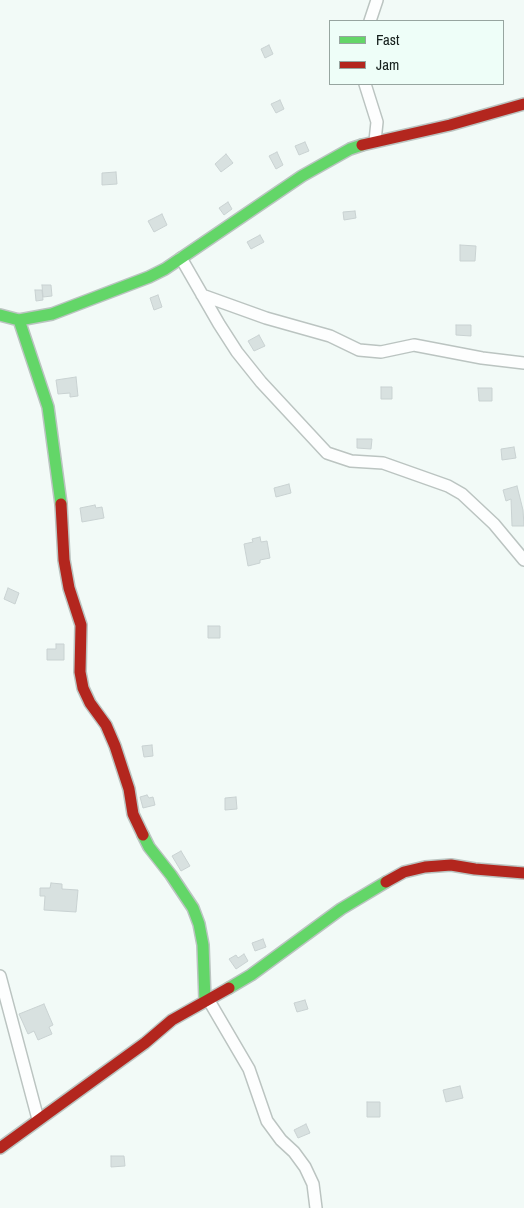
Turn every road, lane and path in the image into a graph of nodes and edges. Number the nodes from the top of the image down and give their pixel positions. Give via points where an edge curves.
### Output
1 (377, 0) edge
2 (370, 20) edge
3 (365, 85) edge
4 (524, 104) edge
5 (375, 140) junction
6 (181, 258) junction
7 (202, 295) junction
8 (0, 315) edge
9 (19, 320) junction
10 (524, 362) edge
11 (524, 560) edge
12 (524, 873) edge
13 (0, 976) edge
14 (206, 1000) junction
15 (38, 1119) junction
16 (0, 1148) edge
17 (316, 1208) edge

1 - 2 street
3 - 5 street via 377,122
4 - 5 street via 450,125
5 - 6 street via 350,149 302,176
6 - 7 street
6 - 9 street via 149,277 61,311
7 - 10 street via 330,336 359,350 381,352 414,345
7 - 11 street via 237,352 327,453 351,461 383,463 448,486 462,494 494,524
8 - 9 street
9 - 14 street via 52,428 60,488 64,560 81,625 83,688 115,746 129,789 133,814 149,847 193,908 203,945
12 - 14 street via 451,865 404,872 341,910 251,975
13 - 15 street
14 - 15 street via 172,1020
14 - 17 street via 250,1068 267,1121 305,1166 313,1184
15 - 16 street

